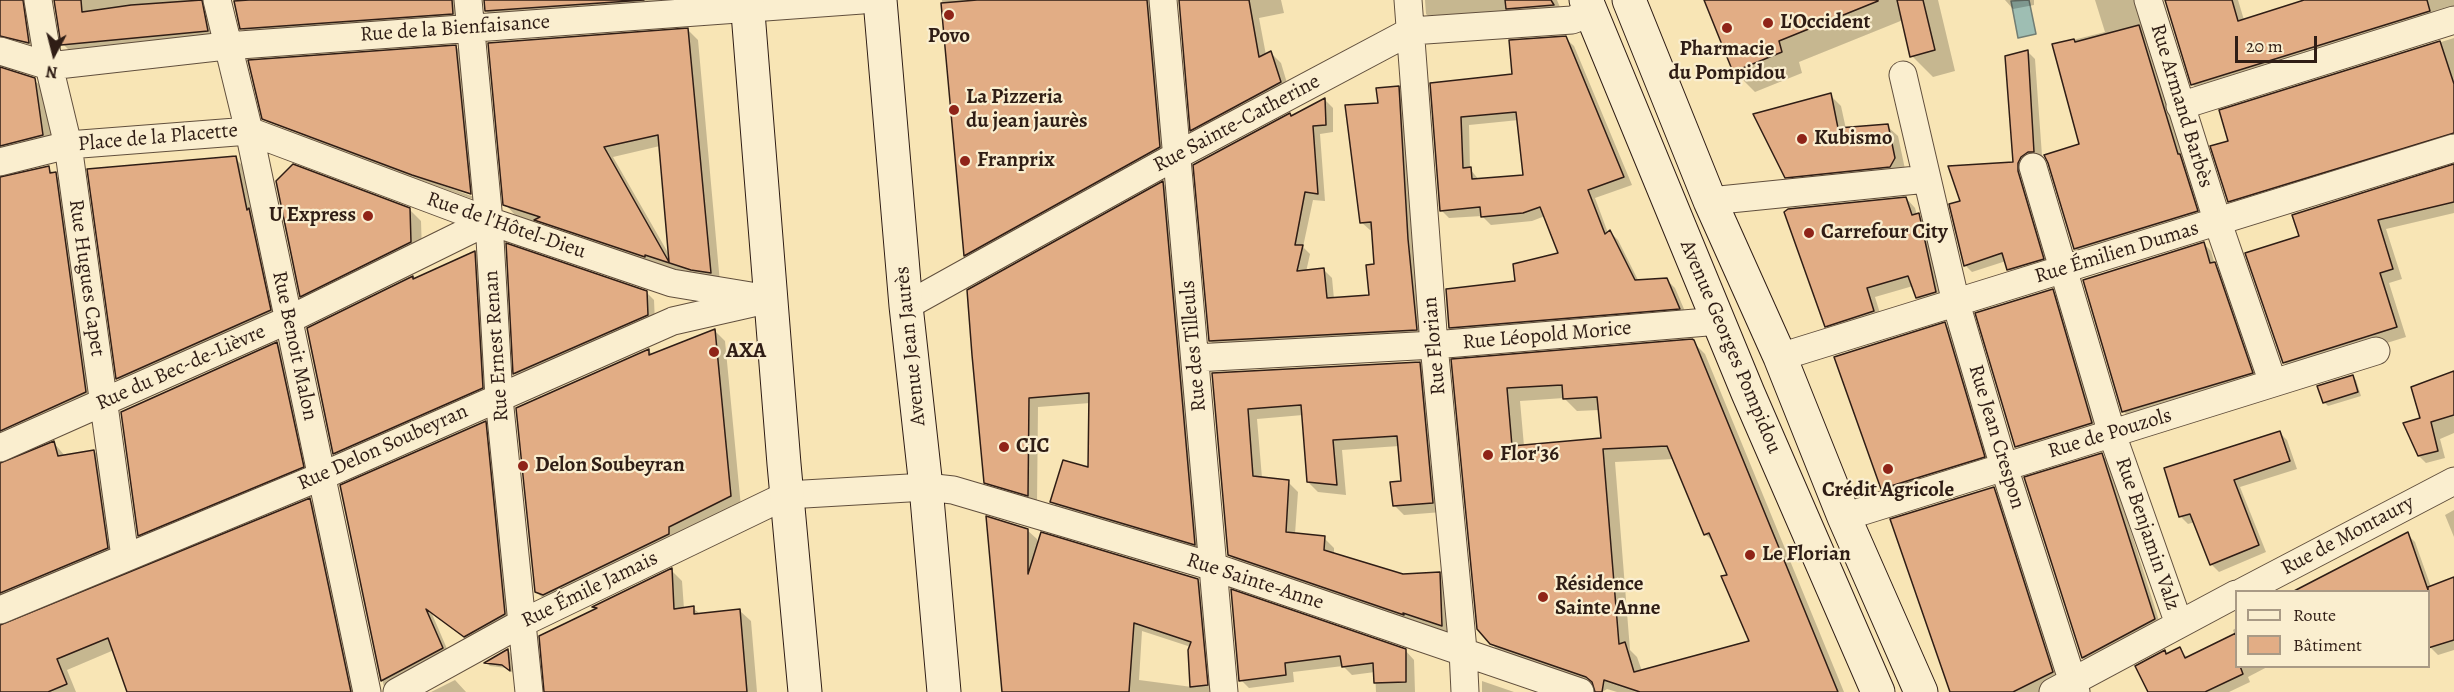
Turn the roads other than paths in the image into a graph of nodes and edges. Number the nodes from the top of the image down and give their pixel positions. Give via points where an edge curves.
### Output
1 (38, 0) edge
2 (217, 0) edge
3 (468, 0) edge
4 (862, 0) edge
5 (880, 0) edge
6 (1163, 0) edge
7 (1408, 0) edge
8 (1629, 0) edge
9 (2148, 0) edge
10 (747, 4) edge
11 (1588, 6) edge
12 (2454, 20) edge
13 (471, 28) junction
14 (1411, 31) junction
15 (226, 46) junction
16 (0, 51) edge
17 (49, 66) junction
18 (1903, 75) dead end
19 (2180, 106) junction
20 (249, 131) junction
21 (68, 145) junction
22 (2454, 148) edge
23 (1176, 156) junction
24 (0, 162) edge
25 (2033, 167) dead end
26 (1927, 179) junction
27 (1710, 201) junction
28 (489, 221) junction
29 (2218, 223) junction
30 (2063, 270) junction
31 (672, 283) junction
32 (770, 299) junction
33 (1956, 303) junction
34 (906, 306) junction
35 (288, 320) junction
36 (673, 321) junction
37 (1719, 321) junction
38 (1434, 345) junction
39 (2376, 351) dead end
40 (1780, 357) junction
41 (1195, 358) junction
42 (2273, 383) junction
43 (499, 398) junction
44 (103, 404) junction
45 (2112, 434) junction
46 (0, 448) edge
47 (2004, 467) junction
48 (322, 476) junction
49 (2454, 481) edge
50 (926, 487) junction
51 (787, 495) junction
52 (1844, 517) junction
53 (125, 557) junction
54 (1214, 567) junction
55 (2244, 590) edge
56 (2235, 595) edge
57 (0, 610) edge
58 (522, 623) junction
59 (2179, 624) junction
60 (1463, 650) junction
61 (2067, 689) edge
62 (367, 692) edge
63 (397, 692) edge
64 (529, 692) edge
65 (805, 692) edge
66 (944, 692) edge
67 (1224, 692) edge
68 (1465, 692) edge
69 (1580, 692) edge
70 (1878, 692) edge
71 (1921, 692) edge

1 - 17 street, Rue Hugues Capet
2 - 15 street, Rue Benoit Malon
3 - 13 street, Rue Ernest Renan
4 - 10 street, Rue de la Bienfaisance
5 - 34 main road, Avenue Jean Jaurès
6 - 23 street, Rue des Tilleuls
7 - 14 street, Rue Florian
8 - 27 main road, Avenue Georges Pompidou
9 - 19 street, Rue Armand Barbès
10 - 13 street, Rue de la Bienfaisance
10 - 32 main road
11 - 14 street, Rue Sainte-Catherine via 1572,20
11 - 37 main road, Avenue Georges Pompidou
12 - 19 street
13 - 15 street, Rue de la Bienfaisance
13 - 28 street, Rue Ernest Renan
14 - 23 street, Rue Sainte-Catherine
14 - 38 street, Rue Florian
15 - 17 street, Rue de la Bienfaisance
15 - 20 street, Rue Benoit Malon
16 - 17 street
17 - 21 street, Rue Hugues Capet
18 - 26 street, Rue Jean Crespon
19 - 29 street, Rue Armand Barbès
20 - 21 street, Place de la Placette
20 - 28 street, Rue de l'Hôtel-Dieu
20 - 35 street, Rue Benoit Malon
21 - 24 street, Place de la Placette
21 - 44 street, Rue Hugues Capet
22 - 29 street, Rue Émilien Dumas
23 - 34 street, Rue Sainte-Catherine
23 - 41 street, Rue des Tilleuls
25 - 30 street, Rue Benjamin Valz
26 - 27 street
26 - 33 street, Rue Jean Crespon
27 - 40 main road, Avenue Georges Pompidou
28 - 31 street, Rue de l'Hôtel-Dieu
28 - 35 street, Rue du Bec-de-Lièvre
28 - 43 street, Rue Ernest Renan
29 - 30 street, Rue Émilien Dumas
29 - 42 street, Rue Armand Barbès
30 - 33 street, Rue Émilien Dumas
30 - 45 street, Rue Benjamin Valz
31 - 32 street, Rue de l'Hôtel-Dieu
31 - 36 street
32 - 36 street, Rue Delon Soubeyran
32 - 51 main road
33 - 40 street, Rue Émilien Dumas
33 - 47 street, Rue Jean Crespon
34 - 50 main road, Avenue Jean Jaurès
35 - 44 street, Rue du Bec-de-Lièvre
35 - 48 street, Rue Benoit Malon
36 - 43 street, Rue Delon Soubeyran
37 - 38 street, Rue Léopold Morice
37 - 70 main road, Avenue Georges Pompidou
38 - 41 street, Rue Léopold Morice
38 - 60 street, Rue Florian
39 - 42 street, Rue de Pouzols
40 - 52 main road, Avenue Georges Pompidou
41 - 54 street, Rue des Tilleuls
42 - 45 street, Rue de Pouzols
43 - 48 street, Rue Delon Soubeyran
43 - 58 street, Rue Ernest Renan
44 - 46 street, Rue du Bec-de-Lièvre
44 - 53 street, Rue Hugues Capet
45 - 47 street, Rue de Pouzols
45 - 59 street, Rue Benjamin Valz
47 - 52 street, Rue de Pouzols
47 - 61 street, Rue Jean Crespon
48 - 53 street, Rue Delon Soubeyran
48 - 62 street, Rue Benoit Malon
49 - 55 street, Rue de Montaury
50 - 51 street, Rue Sainte-Anne
50 - 54 street, Rue Sainte-Anne via 953,490
50 - 66 main road, Avenue Jean Jaurès
51 - 58 street, Rue Émile Jamais
51 - 65 main road
52 - 71 main road, Avenue Georges Pompidou
53 - 57 street, Rue Delon Soubeyran
54 - 60 street, Rue Sainte-Anne
54 - 67 street, Rue des Tilleuls
56 - 59 street
58 - 63 street, Rue Émile Jamais
58 - 64 street, Rue Ernest Renan
59 - 61 street
60 - 68 street, Rue Florian
60 - 69 street, Rue Sainte-Anne

